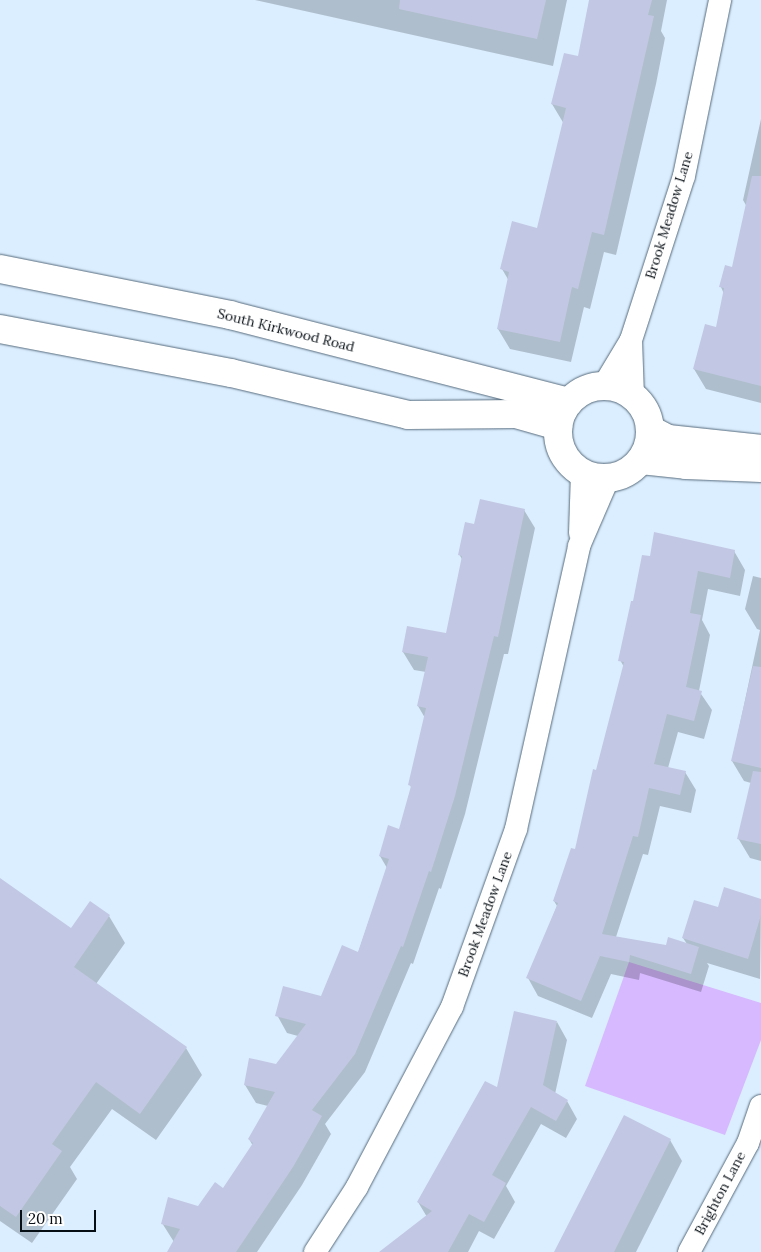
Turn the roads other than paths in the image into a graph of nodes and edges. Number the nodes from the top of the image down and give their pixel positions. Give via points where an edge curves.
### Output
1 (720, 0) edge
2 (0, 269) edge
3 (0, 328) edge
4 (631, 340) junction
5 (604, 385) junction
6 (633, 396) junction
7 (569, 402) junction
8 (558, 426) junction
9 (651, 430) junction
10 (761, 450) edge
11 (641, 460) junction
12 (761, 468) edge
13 (582, 473) junction
14 (608, 479) junction
15 (579, 546) junction
16 (761, 1106) edge
17 (315, 1252) edge
18 (689, 1252) edge

1 - 4 street, Brook Meadow Lane via 684,176
2 - 7 main road, South Kirkwood Road via 230,315
3 - 8 main road via 231,373 408,415 516,414
4 - 5 street, Brook Meadow Lane
4 - 6 street, Brook Meadow Lane
5 - 6 main road via 617,387
5 - 7 main road via 590,387
6 - 9 main road via 648,416
7 - 8 main road
8 - 13 main road via 562,454
9 - 10 main road via 668,439
9 - 11 main road
11 - 12 main road via 686,466
11 - 14 main road via 632,470
13 - 14 main road
13 - 15 street, Brook Meadow Lane
14 - 15 street, Brook Meadow Lane
15 - 17 street, Brook Meadow Lane via 516,829 452,1007 357,1187
16 - 18 street, Brighton Lane via 748,1143

